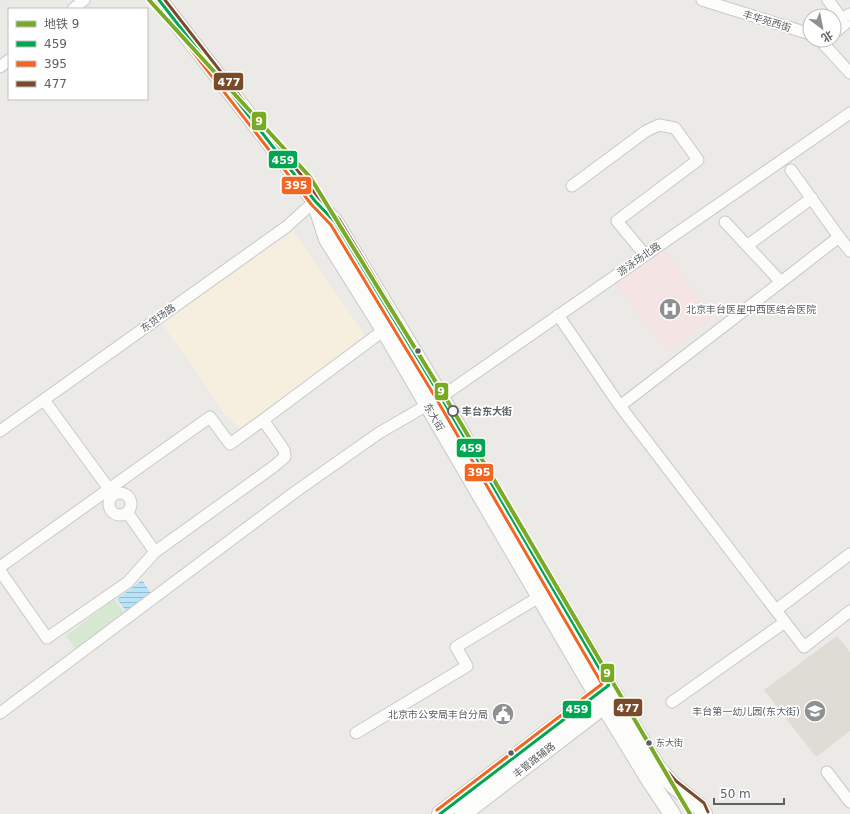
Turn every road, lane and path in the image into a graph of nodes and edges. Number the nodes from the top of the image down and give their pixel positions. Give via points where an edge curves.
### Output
1 (84, 0) edge
2 (159, 0) edge
3 (702, 0) edge
4 (828, 0) edge
5 (74, 8) edge
6 (847, 22) edge
7 (802, 31) edge
8 (828, 48) edge
9 (8, 61) edge
10 (0, 68) edge
11 (850, 73) edge
12 (850, 113) edge
13 (791, 170) dead end
14 (572, 186) dead end
15 (812, 198) junction
16 (315, 201) junction
17 (725, 222) dead end
18 (839, 237) junction
19 (748, 246) junction
20 (850, 251) edge
21 (645, 256) junction
22 (781, 282) junction
23 (558, 315) junction
24 (384, 330) junction
25 (441, 397) junction
26 (44, 400) junction
27 (428, 406) junction
28 (620, 406) junction
29 (264, 420) junction
30 (0, 431) edge
31 (111, 492) junction
32 (155, 552) junction
33 (850, 554) edge
34 (0, 568) edge
35 (0, 571) edge
36 (539, 597) junction
37 (776, 610) junction
38 (850, 611) edge
39 (785, 622) junction
40 (604, 695) junction
41 (672, 702) dead end
42 (0, 713) edge
43 (356, 733) dead end
44 (827, 772) dead end
45 (850, 802) edge
46 (700, 808) edge
47 (440, 814) edge
48 (463, 814) edge
49 (672, 814) edge
50 (677, 814) edge

1 - 5 street
2 - 16 main road, 东大街
3 - 7 street, 丰华苑西街
4 - 6 street
8 - 11 street
9 - 10 street
12 - 21 street, 游泳场北路
13 - 15 street
14 - 21 street via 646,131 659,125 675,128 698,160 617,221
15 - 18 street
15 - 19 street
16 - 24 main road, 东大街 via 327,238
16 - 25 main road, 东大街 via 335,222
16 - 26 street, 东货场路 via 286,227
17 - 19 street
18 - 20 street
18 - 22 street
19 - 22 street
21 - 23 street, 游泳场北路
22 - 28 street
23 - 25 street, 游泳场北路
23 - 28 street
24 - 27 main road, 东大街
24 - 29 street
25 - 27 street, 游泳场北路
25 - 40 main road, 东大街
26 - 30 street, 东货场路
26 - 31 street
27 - 36 main road, 东大街
27 - 42 street, 游泳场北路 via 379,433 296,492
28 - 37 street
29 - 31 street via 230,444 210,417
29 - 32 street via 284,450 285,457
31 - 32 street via 128,496 131,505 127,512
31 - 34 street
32 - 35 street via 128,582 47,638
33 - 37 street
36 - 40 main road, 东大街
36 - 43 street via 456,647 467,666
37 - 39 street
38 - 39 street via 804,647
39 - 41 street
40 - 46 main road, 东大街 via 657,767
40 - 47 main road
40 - 48 main road, 丰管路辅路
40 - 49 main road, 东大街 via 650,781
44 - 45 street
46 - 50 main road via 688,803 681,807

